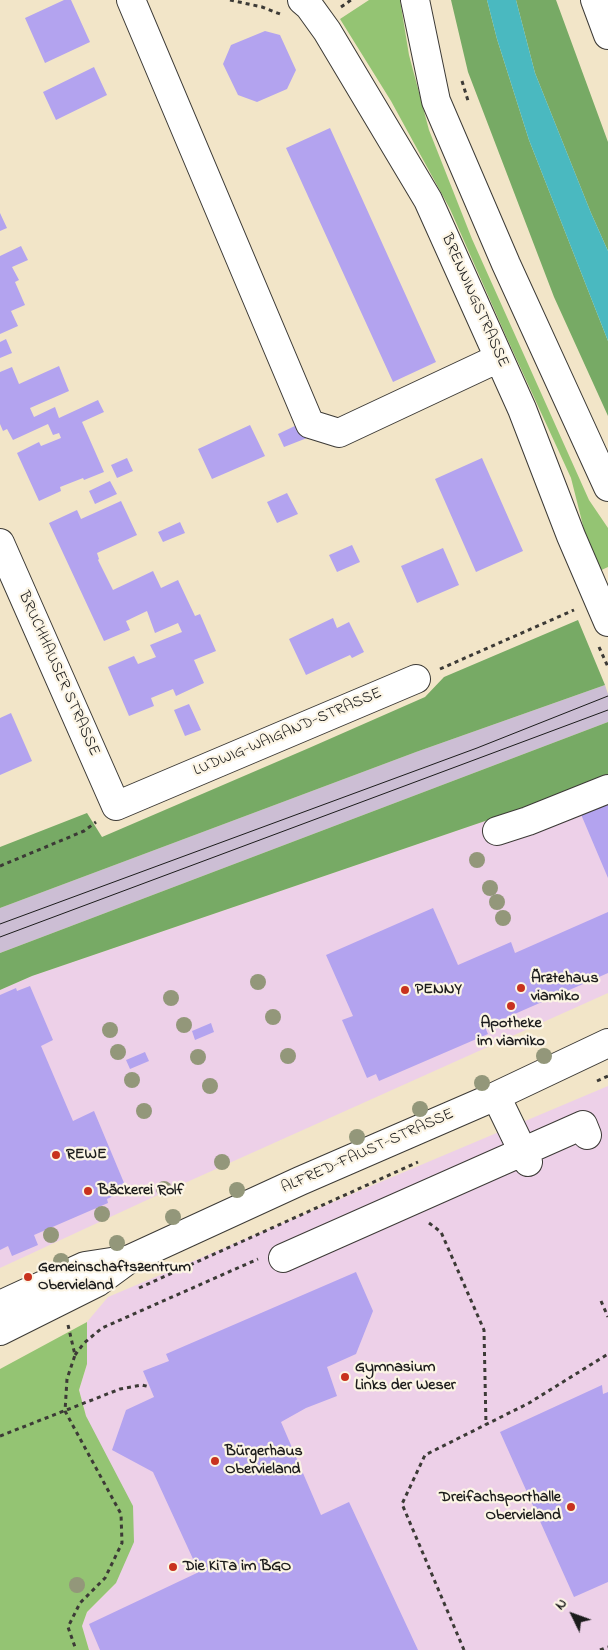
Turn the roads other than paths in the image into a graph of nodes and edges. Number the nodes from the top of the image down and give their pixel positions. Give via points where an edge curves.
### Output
1 (131, 0) edge
2 (415, 0) edge
3 (595, 0) edge
4 (293, 8) edge
5 (608, 35) edge
6 (499, 358) junction
7 (608, 487) edge
8 (0, 543) edge
9 (602, 632) edge
10 (416, 679) road end
11 (608, 789) edge
12 (116, 806) joint
13 (496, 831) dead end
14 (608, 1043) edge
15 (496, 1096) junction
16 (587, 1135) dead end
17 (526, 1156) junction
18 (282, 1258) road end
19 (128, 1260) junction
20 (0, 1306) edge
21 (0, 1331) edge

1 - 6 street via 310,424 339,433
2 - 7 street via 436,101
3 - 5 street
4 - 6 street, BRENNINGSTRASSE via 309,6 328,31 428,200
6 - 9 street, BRENNINGSTRASSE via 571,536
8 - 12 street, BRUCHHAUSER STRASSE
10 - 12 street, LUDWIG-WAIGAND-STRASSE
11 - 13 street
14 - 15 street, ALFRED-FAUST-STRASSE
15 - 17 street
15 - 19 street, ALFRED-FAUST-STRASSE
16 - 17 street via 583,1125
17 - 18 street
19 - 20 street, ALFRED-FAUST-STRASSE via 85,1266
19 - 21 street, ALFRED-FAUST-STRASSE via 98,1282

